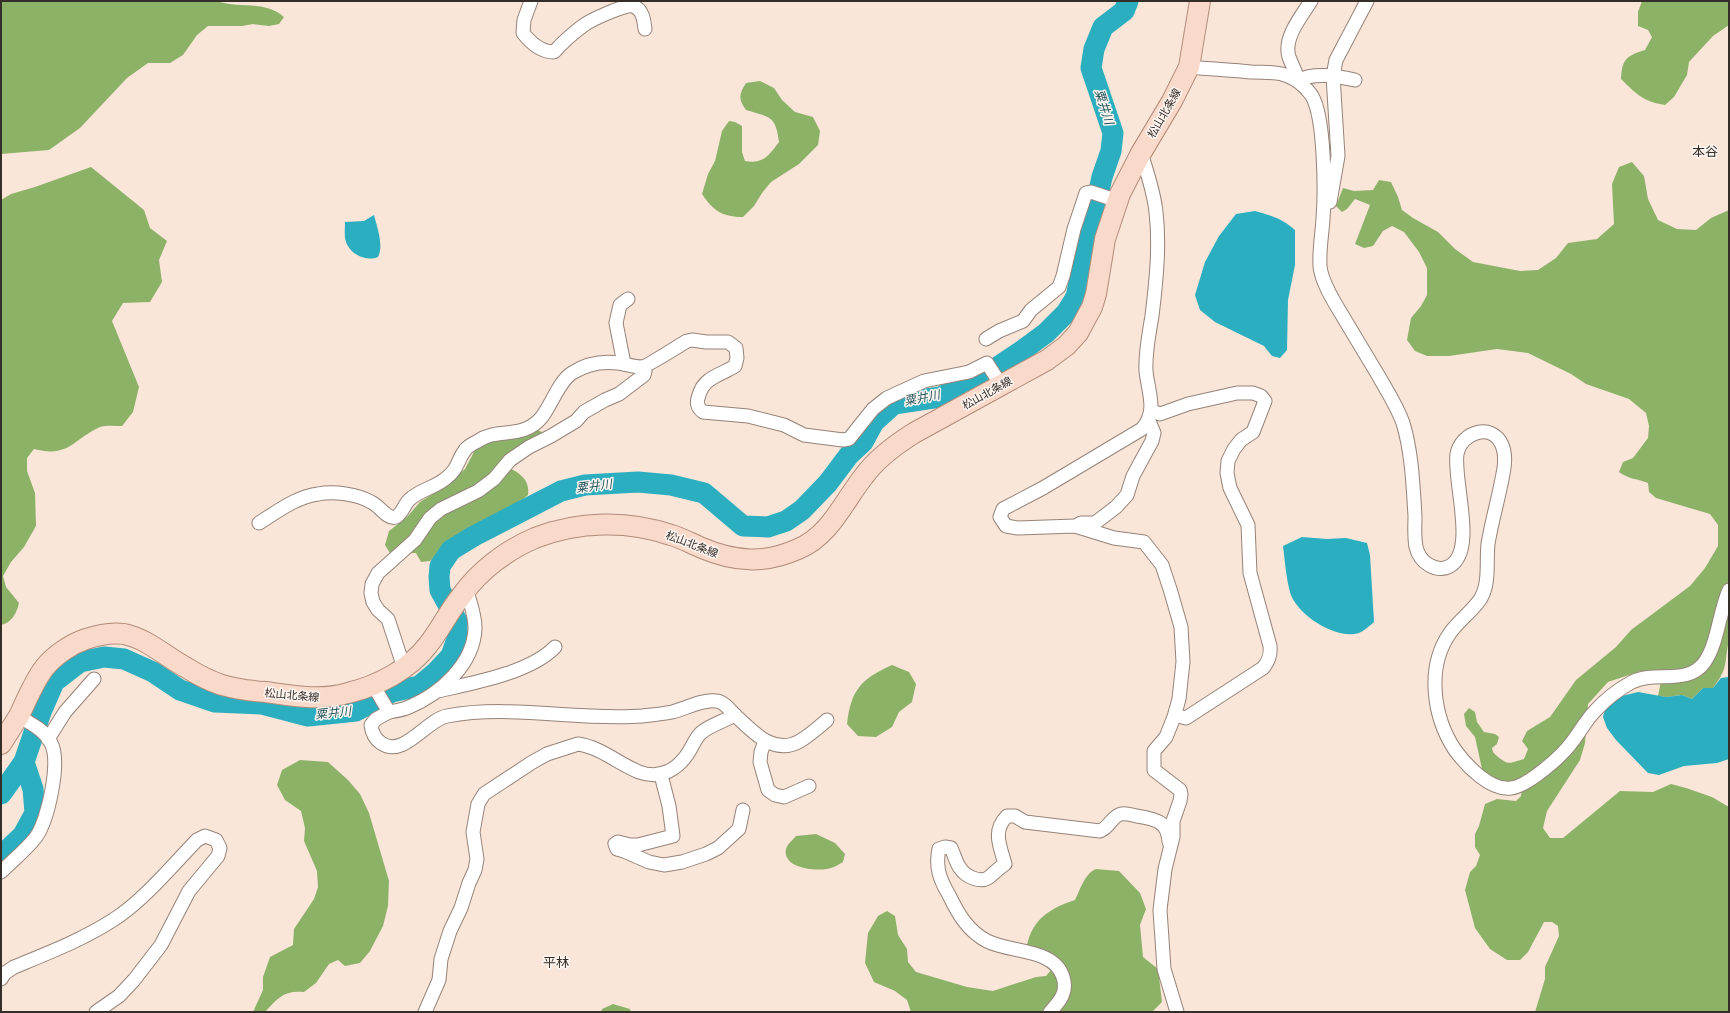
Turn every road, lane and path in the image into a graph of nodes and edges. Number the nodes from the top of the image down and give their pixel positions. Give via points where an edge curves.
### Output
1 (531, 1) edge
2 (1200, 1) edge
3 (1311, 1) edge
4 (1367, 1) edge
5 (645, 29) dead end
6 (1189, 67) junction
7 (1333, 76) junction
8 (1298, 80) junction
9 (1356, 80) dead end
10 (1141, 153) junction
11 (1338, 156) junction
12 (1323, 158) junction
13 (1112, 199) junction
14 (1324, 214) junction
15 (628, 299) dead end
16 (986, 340) dead end
17 (624, 364) junction
18 (642, 367) junction
19 (995, 376) junction
20 (1150, 416) junction
21 (259, 523) dead end
22 (1075, 526) junction
23 (1729, 590) edge
24 (464, 592) junction
25 (555, 647) dead end
26 (404, 668) junction
27 (94, 679) dead end
28 (1181, 682) junction
29 (375, 689) junction
30 (438, 691) junction
31 (388, 711) junction
32 (735, 715) junction
33 (1182, 717) junction
34 (23, 718) junction
35 (828, 720) dead end
36 (45, 735) junction
37 (765, 741) junction
38 (1, 744) edge
39 (1154, 752) junction
40 (661, 775) junction
41 (809, 786) dead end
42 (743, 810) dead end
43 (1170, 850) junction
44 (1, 872) edge
45 (1, 978) edge
46 (96, 1012) edge
47 (425, 1012) edge
48 (1050, 1012) edge
49 (1177, 1012) edge

1 - 5 street via 524,20 523,33 530,42 548,52 554,52 564,40 585,24 630,6 641,12
2 - 6 main road, 松山北条線
3 - 8 street via 1288,40 1289,58
4 - 7 street via 1339,54
6 - 8 street via 1282,74
6 - 10 main road, 松山北条線
7 - 8 street via 1306,77
7 - 9 street
7 - 11 street
8 - 12 street via 1312,95 1318,110
10 - 13 main road, 松山北条線
10 - 20 street via 1150,180 1156,220 1155,288 1146,370
11 - 12 street
11 - 14 street via 1331,196
12 - 14 street
13 - 16 street via 1091,192 1086,193 1068,248 1059,287 1031,310 1023,321
13 - 19 main road, 松山北条線 via 1096,294 1086,320 1066,346 1047,360
14 - 23 street via 1320,269 1333,300 1394,402 1402,421 1411,464 1416,547 1423,562 1435,569 1448,568 1463,550 1456,460 1459,445 1467,436 1480,432 1497,438 1504,448 1505,463 1488,546 1484,592 1450,633 1441,649 1436,670 1437,711 1441,723 1456,750 1469,766 1486,781 1502,787 1510,788 1522,784 1561,756 1594,711 1618,691 1635,681 1649,677 1681,677 1693,673 1706,661
15 - 17 street via 620,305 616,323
17 - 18 street
17 - 21 street via 600,363 570,374 541,418 519,432 482,438 466,449 458,466 445,479 419,493 398,516 393,518 372,502 357,496 336,493 300,498
18 - 19 street via 692,340 728,342 736,348 735,366 710,379 703,386 697,402 698,408 703,412 748,416 784,425 804,434 843,440 849,439 873,409 887,398 924,381 969,372 987,363
18 - 26 street via 645,370 644,375 619,394 584,412 570,425 510,460 494,479 478,492 441,509 430,518 415,540 378,573 372,584 373,602 388,619
19 - 24 main road, 松山北条線 via 880,457 864,474 834,519 818,537 801,548 765,559 738,559 652,530 612,524 569,528 513,549 489,566
20 - 22 street via 1154,433 1152,441 1133,476 1127,495 1095,524 1081,523
20 - 22 street via 1142,429 1003,509 1000,517 1006,526 1018,528
20 - 33 street via 1237,393 1253,393 1261,396 1264,401 1253,432 1234,449 1228,461 1227,473 1230,488 1248,525 1250,573 1271,655 1263,668 1186,718
22 - 28 street via 1114,538 1144,542 1162,565 1181,627
24 - 26 main road, 松山北条線 via 427,647
24 - 30 street via 470,600 474,628 472,644 457,671
25 - 30 street via 538,660 493,678
26 - 29 main road, 松山北条線
27 - 36 street
28 - 33 street via 1185,694
28 - 39 street via 1179,699 1170,728
29 - 31 street
29 - 34 main road, 松山北条線 via 313,698 224,686 185,668 145,641 123,634 101,634 81,640 46,666 34,683
30 - 31 street via 408,708
31 - 32 street via 371,726 376,739 393,747 401,746 444,717 463,713 642,716 671,712 717,700
32 - 37 street
32 - 40 street via 702,732 680,764
33 - 39 street via 1175,734 1166,746
34 - 36 street
34 - 38 main road, 松山北条線
35 - 37 street via 800,741 785,746 774,746
36 - 44 street via 52,743 54,771 46,818 35,838
37 - 41 street via 760,762 768,790 784,797
39 - 43 street via 1154,770 1180,790 1181,794 1173,821
40 - 42 street via 673,836 638,845 618,842 615,844 617,849 649,862 664,865 682,862 718,848 739,829
40 - 47 street via 639,772 603,753 578,744 547,754 484,794 478,804 473,832 477,859 475,870 450,931 441,959 439,980
43 - 48 street via 1169,832 1163,825 1155,819 1122,813 1116,816 1106,829 1100,831 1025,822 1015,816 1007,816 998,831 1005,864 988,878 981,880 960,869 951,848 939,849 937,865 940,880 970,930 987,941 1005,948 1036,954 1061,970 1066,986 1060,1001
43 - 49 street via 1160,910 1164,969
45 - 46 street via 14,968 74,943 114,920 134,904 196,840 205,836 216,840 220,848 218,856 189,891 161,945 134,980

